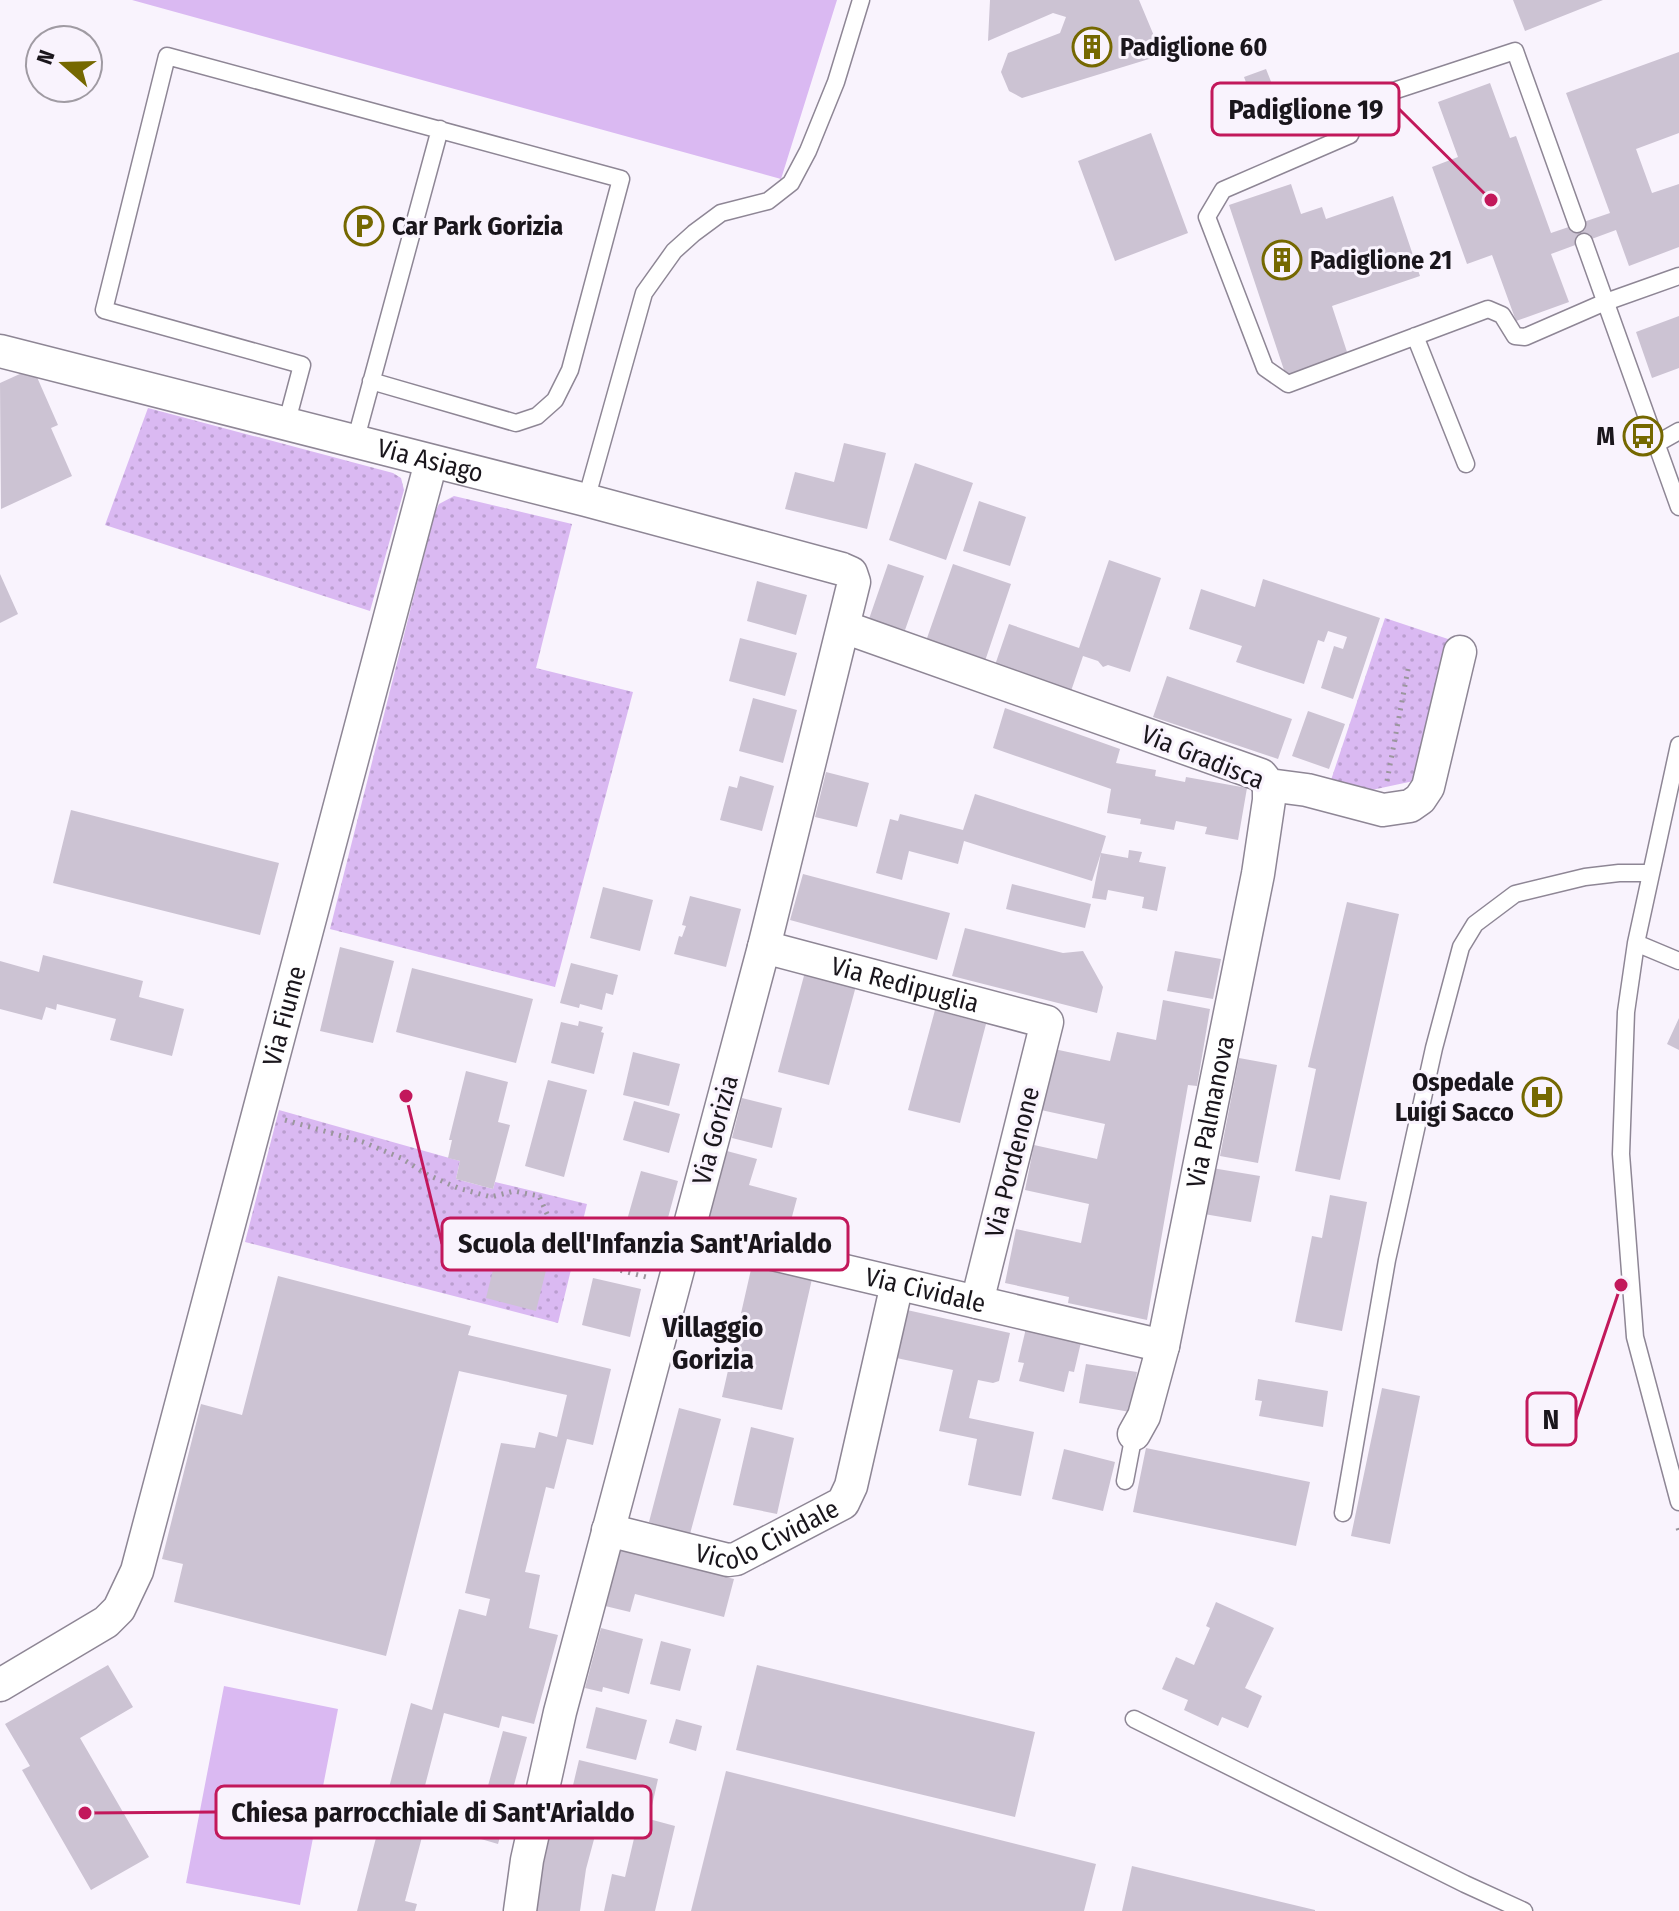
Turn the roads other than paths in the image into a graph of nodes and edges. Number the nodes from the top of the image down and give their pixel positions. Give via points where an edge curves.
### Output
1 (861, 0) edge
2 (440, 129) junction
3 (1577, 224) dead end
4 (1584, 242) dead end
5 (1679, 276) edge
6 (1603, 303) junction
7 (1415, 336) junction
8 (0, 351) edge
9 (371, 381) junction
10 (286, 425) junction
11 (1679, 431) edge
12 (355, 442) junction
13 (1656, 444) junction
14 (431, 462) junction
15 (1466, 464) dead end
16 (586, 500) junction
17 (1679, 507) edge
18 (854, 582) joint
19 (844, 627) junction
20 (1460, 652) dead end
21 (1679, 745) edge
22 (1269, 785) junction
23 (1651, 873) junction
24 (1636, 943) junction
25 (764, 947) junction
26 (1679, 961) edge
27 (1047, 1022) joint
28 (688, 1234) junction
29 (897, 1284) junction
30 (977, 1302) junction
31 (1163, 1346) junction
32 (1134, 1434) joint
33 (1125, 1481) dead end
34 (1679, 1502) edge
35 (1343, 1513) dead end
36 (608, 1530) junction
37 (0, 1685) edge
38 (1134, 1719) dead end
39 (520, 1911) edge
40 (1524, 1911) edge

1 - 16 lane via 836,82 791,183 768,201 721,213 694,233 644,293
2 - 9 lane
2 - 9 lane via 621,179 570,370 555,400 537,416 516,423
2 - 10 lane via 167,56 104,310 302,365
3 - 7 lane via 1515,51 1363,101 1350,135 1223,190 1207,217 1265,368 1288,384
4 - 6 lane
5 - 6 lane
6 - 7 lane via 1525,337 1515,336 1502,315 1488,309
6 - 13 lane
7 - 15 lane
8 - 10 street, Via Asiago
9 - 12 lane
10 - 12 street, Via Asiago
11 - 13 lane
12 - 14 street, Via Asiago
13 - 17 lane
14 - 16 street, Via Asiago
14 - 37 street, Via Fiume via 137,1571 119,1609 106,1622
16 - 18 street, Via Asiago via 842,569
18 - 19 street, Via Gorizia
19 - 22 street, Via Gradisca via 1261,775
19 - 25 street, Via Gorizia
20 - 22 street, Via Gradisca via 1428,787 1410,806 1383,810
21 - 23 lane
22 - 31 street, Via Palmanova via 1258,874
23 - 24 lane
23 - 35 lane via 1585,877 1515,894 1475,924 1461,947 1387,1260
24 - 26 lane
24 - 34 lane via 1626,1012 1621,1154 1633,1322
25 - 27 street, Via Redipuglia
25 - 28 street, Via Gorizia
27 - 30 street, Via Pordenone
28 - 29 street, Via Cividale
28 - 36 street, Via Gorizia
29 - 30 street, Via Cividale
29 - 36 street, Vicolo Cividale via 843,1503 728,1560
30 - 31 street, Via Cividale
31 - 32 street, Via Palmanova
32 - 33 lane
36 - 39 street, Via Gorizia via 560,1712
38 - 40 lane

